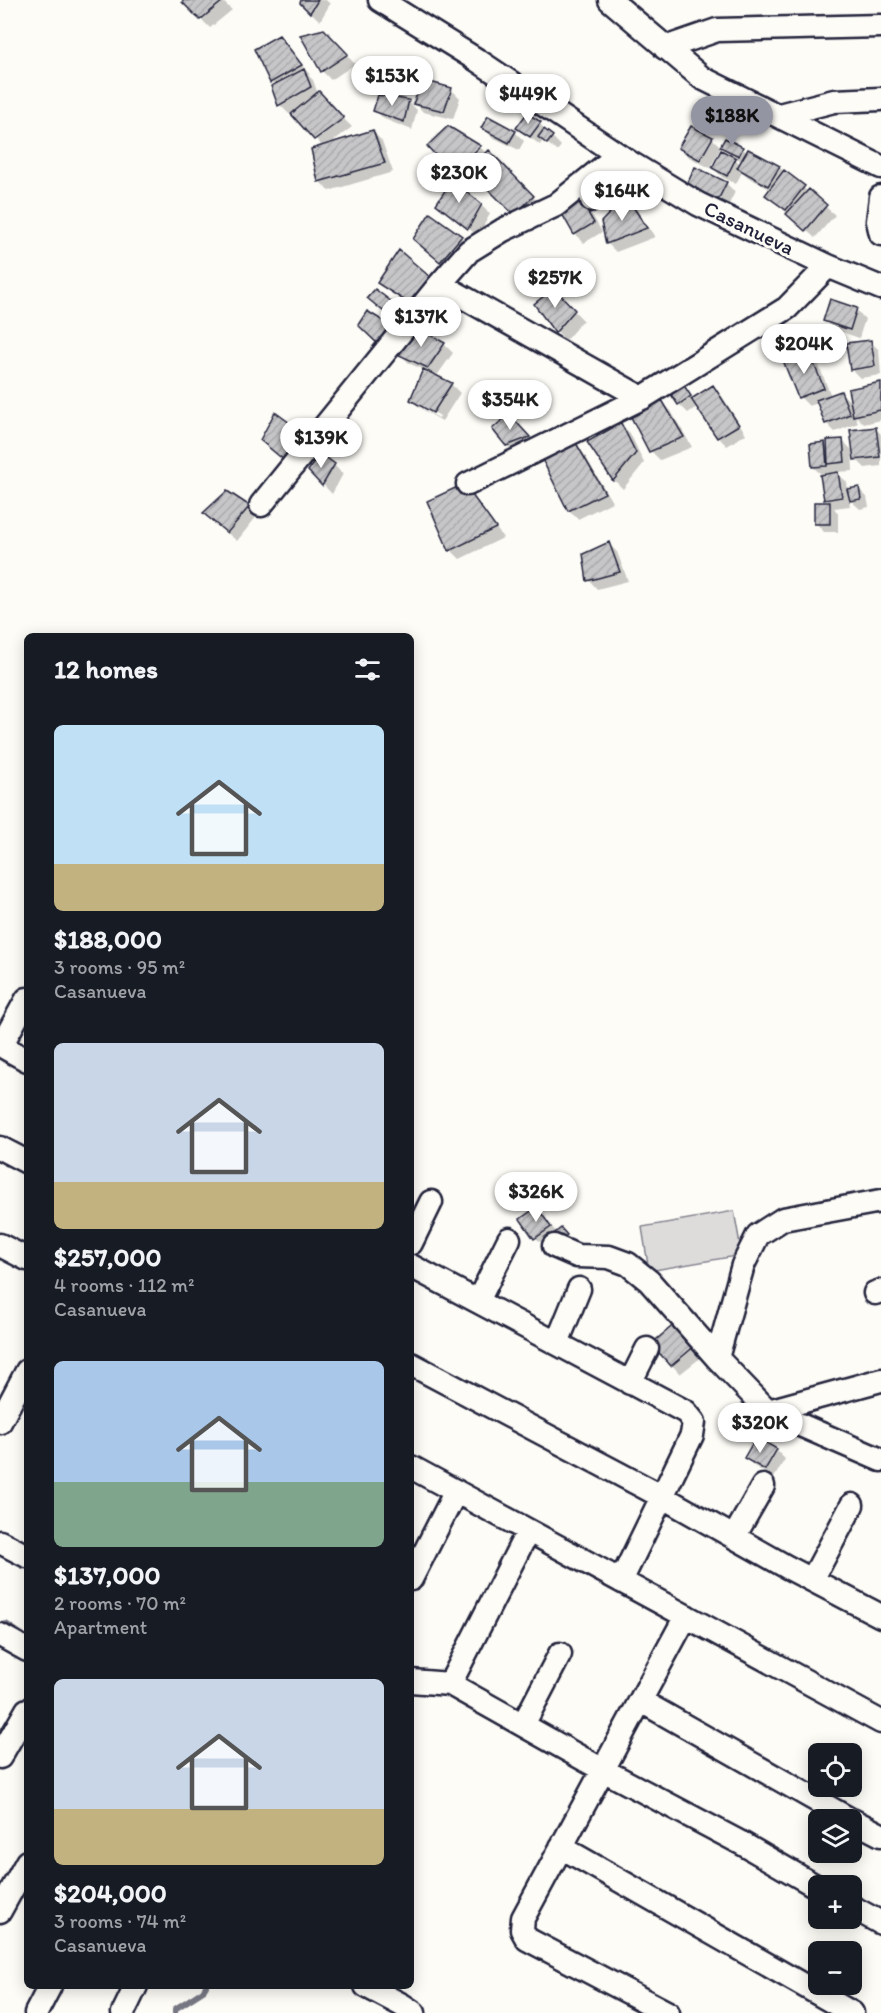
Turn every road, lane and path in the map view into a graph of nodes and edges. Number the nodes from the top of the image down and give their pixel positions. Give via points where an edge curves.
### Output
1 (380, 0) edge
2 (610, 0) edge
3 (881, 26) edge
4 (665, 48) junction
5 (881, 99) edge
6 (779, 116) junction
7 (624, 158) junction
8 (881, 167) edge
9 (881, 197) edge
10 (592, 200) dead end
11 (881, 234) edge
12 (828, 266) junction
13 (440, 284) junction
14 (881, 288) edge
15 (642, 398) junction
16 (468, 484) dead end
17 (261, 505) dead end
18 (24, 1004) edge
19 (1, 1045) edge
20 (24, 1058) edge
21 (0, 1148) edge
22 (24, 1160) edge
23 (881, 1201) edge
24 (431, 1202) dead end
25 (414, 1238) edge
26 (509, 1239) dead end
27 (0, 1245) edge
28 (554, 1246) dead end
29 (24, 1257) edge
30 (414, 1268) edge
31 (579, 1289) dead end
32 (478, 1301) junction
33 (557, 1343) junction
34 (647, 1349) dead end
35 (717, 1358) junction
36 (414, 1366) edge
37 (24, 1377) edge
38 (881, 1380) edge
39 (630, 1383) junction
40 (768, 1411) junction
41 (0, 1422) edge
42 (881, 1460) edge
43 (414, 1469) edge
44 (763, 1486) dead end
45 (456, 1491) junction
46 (661, 1496) junction
47 (852, 1505) dead end
48 (528, 1530) junction
49 (734, 1537) junction
50 (0, 1542) edge
51 (24, 1554) edge
52 (414, 1573) edge
53 (812, 1580) junction
54 (621, 1581) junction
55 (687, 1616) junction
56 (881, 1616) edge
57 (0, 1635) edge
58 (24, 1648) edge
59 (560, 1654) dead end
60 (414, 1681) edge
61 (450, 1684) junction
62 (641, 1701) junction
63 (24, 1715) edge
64 (881, 1722) edge
65 (523, 1725) junction
66 (0, 1757) edge
67 (603, 1770) junction
68 (832, 1809) edge
69 (862, 1825) edge
70 (881, 1835) edge
71 (561, 1846) junction
72 (24, 1867) edge
73 (808, 1882) edge
74 (0, 1911) edge
75 (862, 1913) edge
76 (881, 1923) edge
77 (48, 1989) edge
78 (135, 1989) edge
79 (372, 1989) edge
80 (36, 2013) edge
81 (123, 2013) edge
82 (414, 2013) edge
83 (668, 2013) edge
84 (852, 2013) edge

1 - 7 street, Casanueva
2 - 4 street
3 - 4 street via 717,30
4 - 6 street via 702,78
5 - 6 street via 834,101
6 - 8 street
7 - 10 street
7 - 12 street, Casanueva via 698,204
7 - 13 street via 556,205 469,251
9 - 11 street
12 - 14 street, Casanueva
12 - 15 street via 788,308
13 - 15 street
13 - 17 street
15 - 16 street
18 - 19 street
19 - 20 street
21 - 22 street
23 - 35 street via 783,1219 758,1235 743,1265
24 - 25 street
26 - 32 street
27 - 29 street
28 - 35 street via 577,1256 609,1257 628,1264 649,1281
30 - 32 street
31 - 33 street
32 - 33 street
33 - 39 street
34 - 39 street
35 - 40 street
36 - 46 street
37 - 41 street
38 - 40 street
39 - 46 street via 686,1412 694,1422 692,1435
40 - 42 street
43 - 45 street
44 - 49 street
45 - 48 street
45 - 52 street
46 - 49 street
46 - 54 street
47 - 53 street
48 - 54 street
48 - 61 street
49 - 53 street
50 - 51 street
53 - 56 street
54 - 55 street
55 - 62 street
55 - 64 street
57 - 58 street
59 - 65 street
60 - 61 street
61 - 65 street
62 - 67 street
62 - 68 street
63 - 66 street
65 - 67 street
67 - 71 street
67 - 73 street
69 - 70 street
71 - 83 street via 523,1918 522,1930 527,1939
71 - 84 street
72 - 74 street
75 - 76 street
77 - 80 street
78 - 81 street
79 - 82 street

